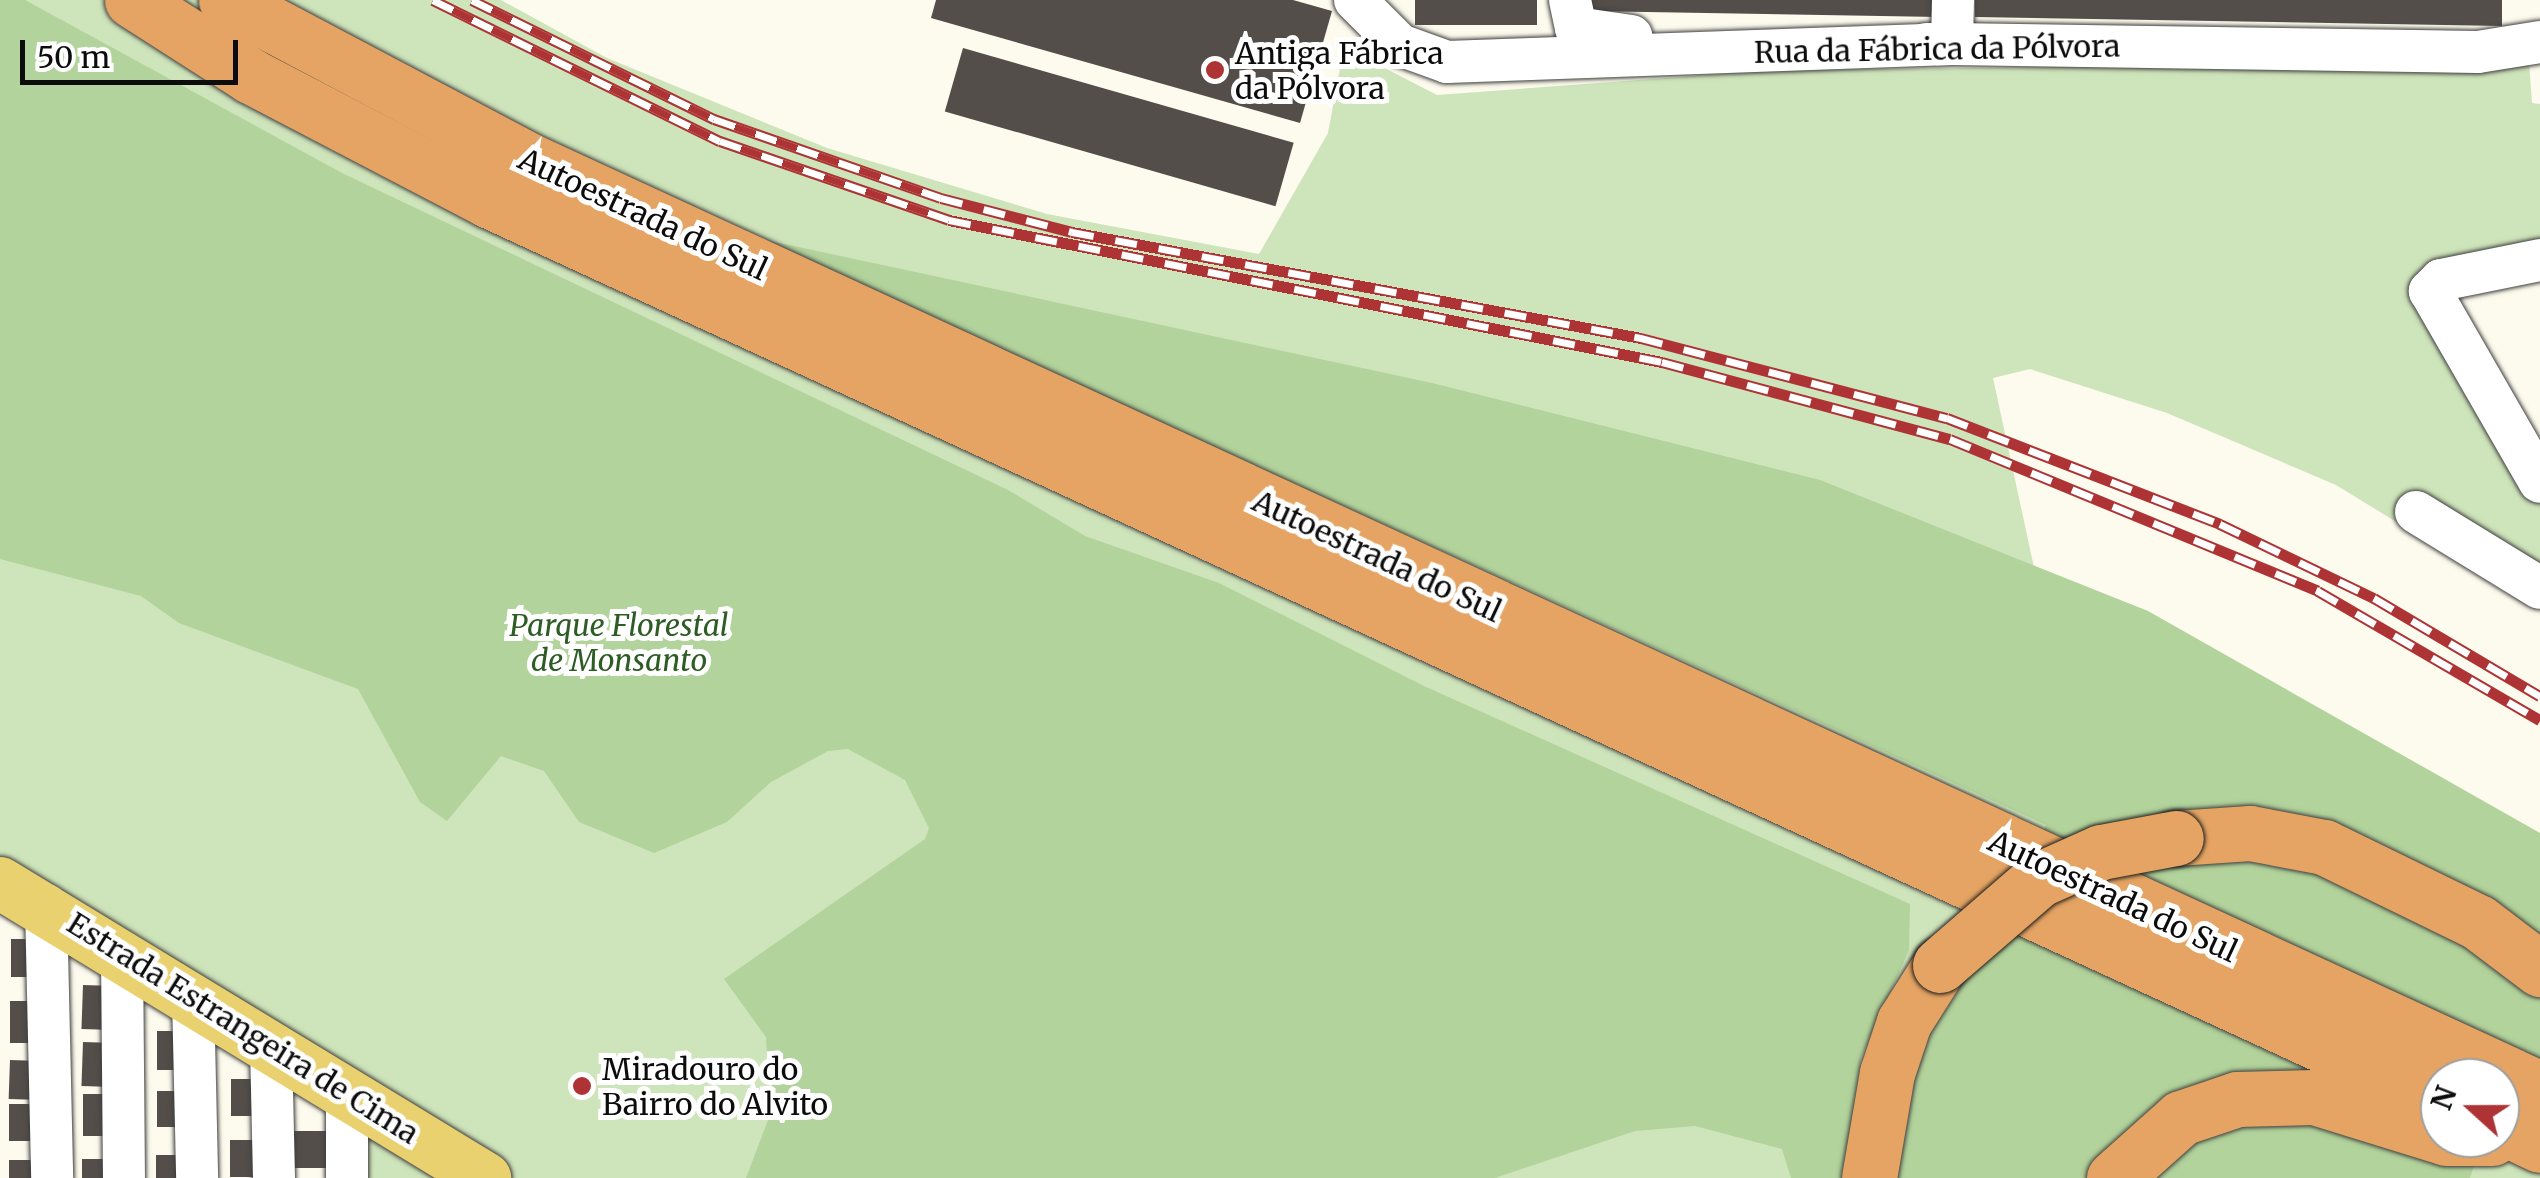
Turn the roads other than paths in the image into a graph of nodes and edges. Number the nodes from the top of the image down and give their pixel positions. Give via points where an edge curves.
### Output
1 (132, 0) edge
2 (226, 0) edge
3 (1356, 0) edge
4 (1570, 0) edge
5 (1953, 0) edge
6 (2540, 42) edge
7 (1952, 44) junction
8 (2521, 263) edge
9 (2540, 482) edge
10 (2416, 512) dead end
11 (2540, 588) edge
12 (0, 883) edge
13 (46, 905) junction
14 (122, 952) junction
15 (2540, 969) edge
16 (193, 996) junction
17 (271, 1046) junction
18 (2420, 1082) edge
19 (2420, 1090) edge
20 (347, 1093) junction
21 (2420, 1130) edge
22 (480, 1177) edge
23 (52, 1178) edge
24 (124, 1178) edge
25 (197, 1178) edge
26 (274, 1178) edge
27 (347, 1178) edge
28 (1870, 1178) edge
29 (2114, 1178) edge

1 - 19 highway, Autoestrada do Sul via 250,76 488,200
2 - 18 highway, Autoestrada do Sul via 528,160
3 - 7 street, Rua da Fábrica da Pólvora via 1400,45 1447,62
4 - 7 street via 1576,28 1605,36
5 - 7 street
6 - 7 street, Rua da Fábrica da Pólvora via 2478,52
8 - 9 street via 2434,284 2438,314
10 - 11 street
12 - 13 main road, Estrada Estrangeira de Cima
13 - 14 main road, Estrada Estrangeira de Cima
13 - 23 street
14 - 16 main road, Estrada Estrangeira de Cima
14 - 24 street
15 - 28 highway, bridge via 2478,922 2324,847 2250,832 2101,852 2038,880 1940,965 1893,1056 1870,1138
16 - 17 main road, Estrada Estrangeira de Cima
16 - 25 street
17 - 20 main road, Estrada Estrangeira de Cima
17 - 26 street
20 - 22 main road, Estrada Estrangeira de Cima
20 - 27 street
21 - 29 highway via 2314,1097 2236,1099 2181,1118

